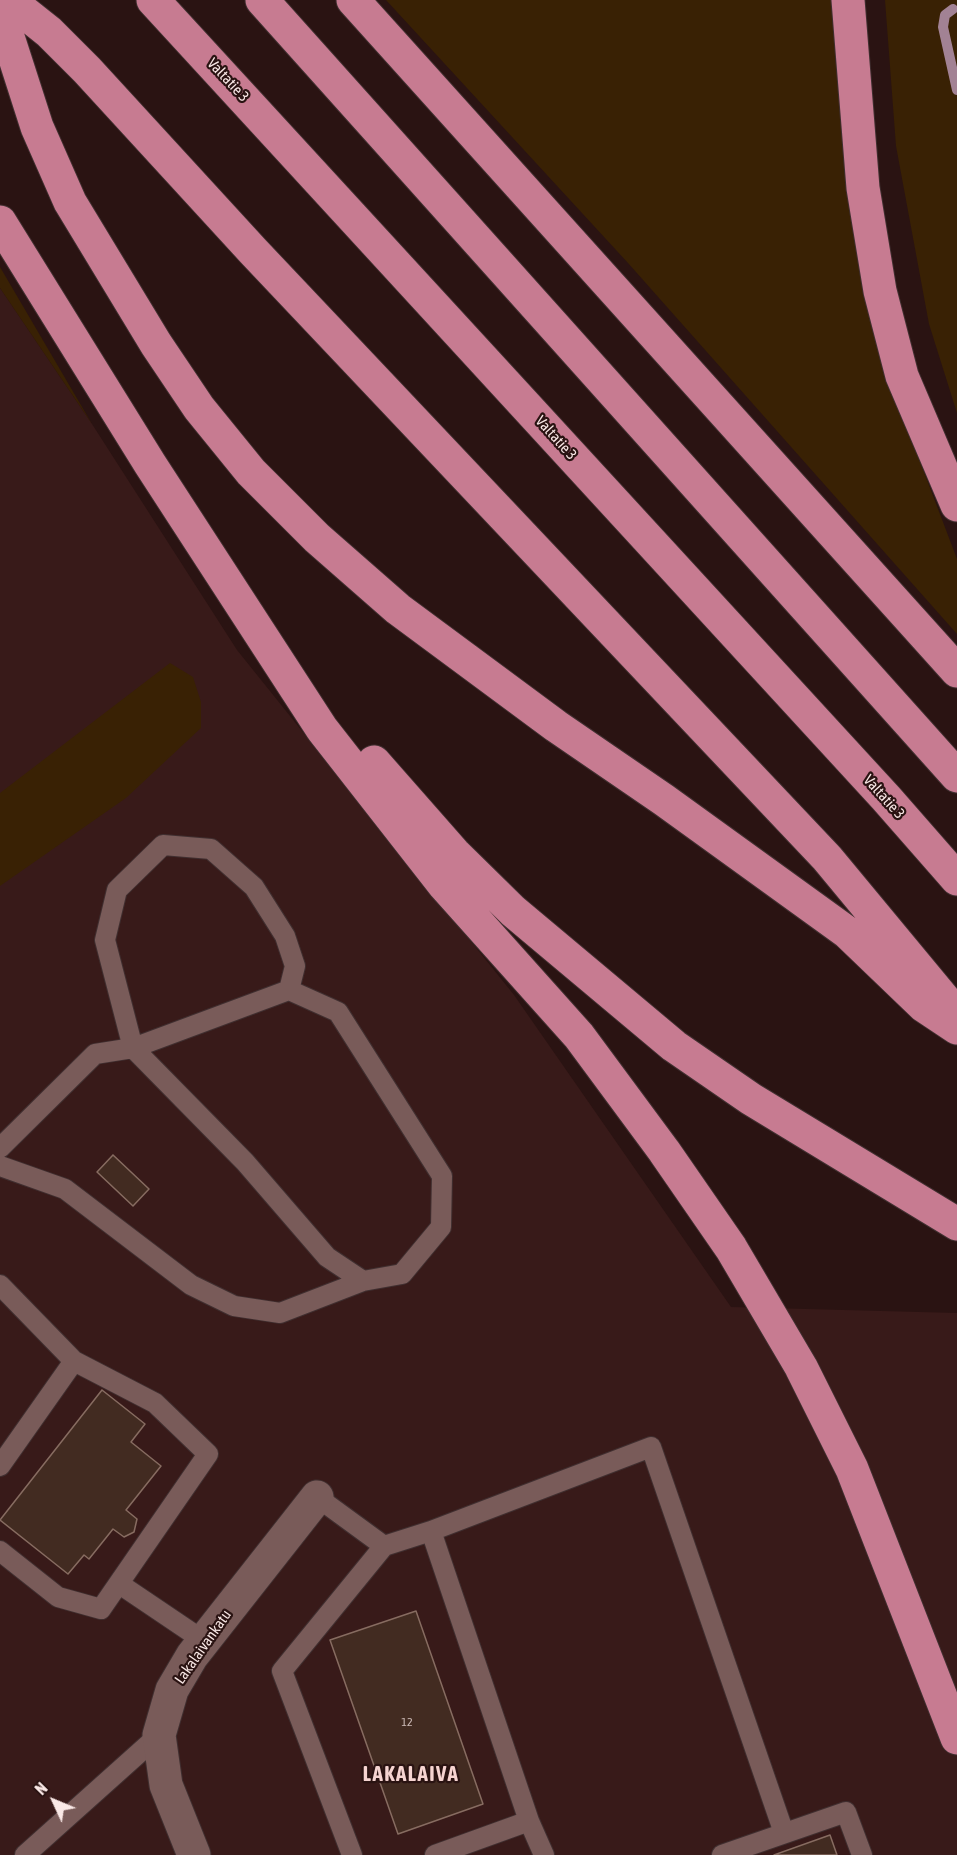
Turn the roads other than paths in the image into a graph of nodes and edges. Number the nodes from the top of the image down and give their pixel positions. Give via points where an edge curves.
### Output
1 (9, 0) edge
2 (153, 0) edge
3 (262, 0) edge
4 (353, 0) edge
5 (848, 0) edge
6 (0, 12) edge
7 (0, 222) edge
8 (957, 505) edge
9 (266, 639) junction
10 (957, 671) edge
11 (957, 776) edge
12 (957, 879) edge
13 (289, 990) junction
14 (957, 1014) edge
15 (957, 1028) edge
16 (133, 1048) junction
17 (0, 1148) edge
18 (0, 1166) edge
19 (957, 1224) edge
20 (363, 1281) junction
21 (0, 1285) edge
22 (74, 1361) junction
23 (0, 1466) edge
24 (317, 1497) joint
25 (431, 1531) junction
26 (384, 1546) junction
27 (0, 1551) edge
28 (121, 1585) junction
29 (204, 1641) junction
30 (159, 1735) junction
31 (957, 1738) edge
32 (529, 1821) junction
33 (784, 1833) junction
34 (25, 1855) edge
35 (194, 1855) edge
36 (352, 1855) edge
37 (435, 1855) edge
38 (544, 1855) edge
39 (722, 1855) edge
40 (862, 1855) edge

1 - 14 highway via 87,70 827,858
2 - 12 highway, Valtatie 3
3 - 11 highway
4 - 10 highway
5 - 8 highway via 863,188 880,291 902,376
6 - 15 highway via 37,127 70,202 112,275 199,408 251,472 317,538 398,609 848,933 924,1006
7 - 9 highway via 150,464
9 - 19 highway via 454,853 594,981 674,1046 751,1099
9 - 31 highway via 322,729 444,885 579,1036 731,1248 801,1367 852,1469
13 - 16 lane
13 - 16 lane via 295,966 285,936 254,887 211,849 163,845 117,890 105,940
13 - 20 lane via 338,1012 442,1176 441,1227 402,1274
16 - 17 lane via 95,1054
16 - 20 lane via 245,1162 327,1257
18 - 20 lane via 64,1189 191,1285 234,1306 280,1313
21 - 22 lane
22 - 23 lane
22 - 28 lane via 155,1402 208,1454
24 - 26 lane
24 - 29 street, Lakalaivankatu
25 - 26 lane
25 - 32 lane
25 - 33 lane via 651,1447
26 - 36 lane via 282,1671
27 - 28 lane via 58,1597 101,1609
28 - 29 lane
29 - 30 street, Lakalaivankatu via 172,1690
30 - 34 lane
30 - 35 street, Lakalaivankatu via 166,1785
32 - 37 lane
32 - 38 lane
33 - 39 lane
33 - 40 lane via 846,1812

